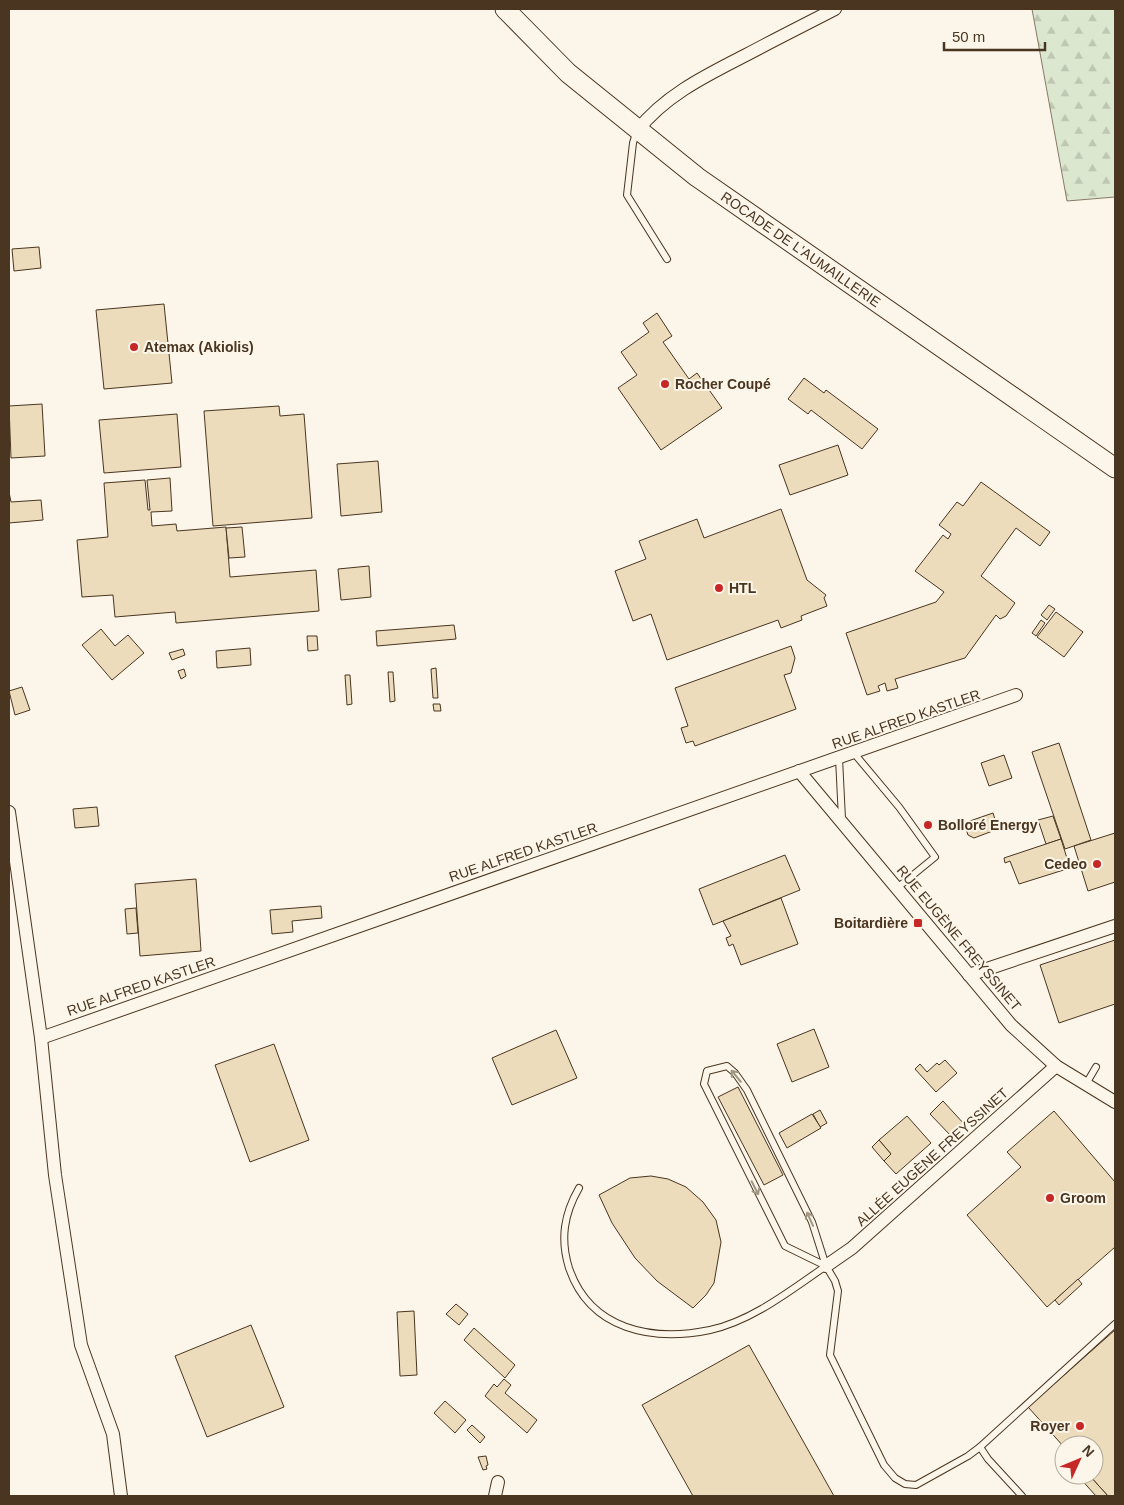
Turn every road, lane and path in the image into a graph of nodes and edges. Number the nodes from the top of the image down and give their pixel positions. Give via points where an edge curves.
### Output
1 (505, 9) edge
2 (835, 9) edge
3 (637, 131) junction
4 (667, 259) dead end
5 (1115, 468) edge
6 (1016, 695) dead end
7 (853, 752) junction
8 (839, 758) junction
9 (799, 771) junction
10 (9, 812) edge
11 (842, 820) junction
12 (897, 888) junction
13 (1115, 926) edge
14 (969, 975) junction
15 (41, 1038) junction
16 (1056, 1066) junction
17 (1096, 1067) dead end
18 (1086, 1084) junction
19 (1115, 1102) edge
20 (579, 1188) dead end
21 (826, 1266) junction
22 (1115, 1324) edge
23 (980, 1446) junction
24 (498, 1482) dead end
25 (120, 1496) edge
26 (496, 1496) edge
27 (1022, 1496) edge

1 - 3 main road, ROCADE DE L'AUMAILLERIE via 568,73
2 - 3 street via 699,79 646,118
3 - 4 lane via 627,195
3 - 5 main road, ROCADE DE L'AUMAILLERIE via 697,177
6 - 7 street, RUE ALFRED KASTLER
7 - 8 street, RUE ALFRED KASTLER
7 - 12 lane via 936,857
8 - 9 street, RUE ALFRED KASTLER
8 - 11 lane
9 - 11 street, RUE EUGÈNE FREYSSINET
9 - 15 street, RUE ALFRED KASTLER
10 - 15 street
11 - 12 street, RUE EUGÈNE FREYSSINET
12 - 14 street, RUE EUGÈNE FREYSSINET
13 - 14 street
14 - 16 street, RUE EUGÈNE FREYSSINET via 1011,1025
15 - 25 street via 55,1175 81,1345 113,1434
16 - 18 street, RUE EUGÈNE FREYSSINET
16 - 21 street, ALLÉE EUGÈNE FREYSSINET via 852,1248
17 - 18 lane
18 - 19 street, RUE EUGÈNE FREYSSINET
20 - 21 lane via 571,1203 563,1237 565,1254 577,1287 591,1306 606,1317 640,1332 685,1334 729,1325 795,1288
21 -> 21 lane via 812,1222 747,1090 727,1066 707,1071 704,1084 785,1246
21 - 23 lane via 838,1291 830,1355 884,1465 895,1478 905,1484 916,1485
22 - 23 lane
23 - 27 lane
24 - 26 street

